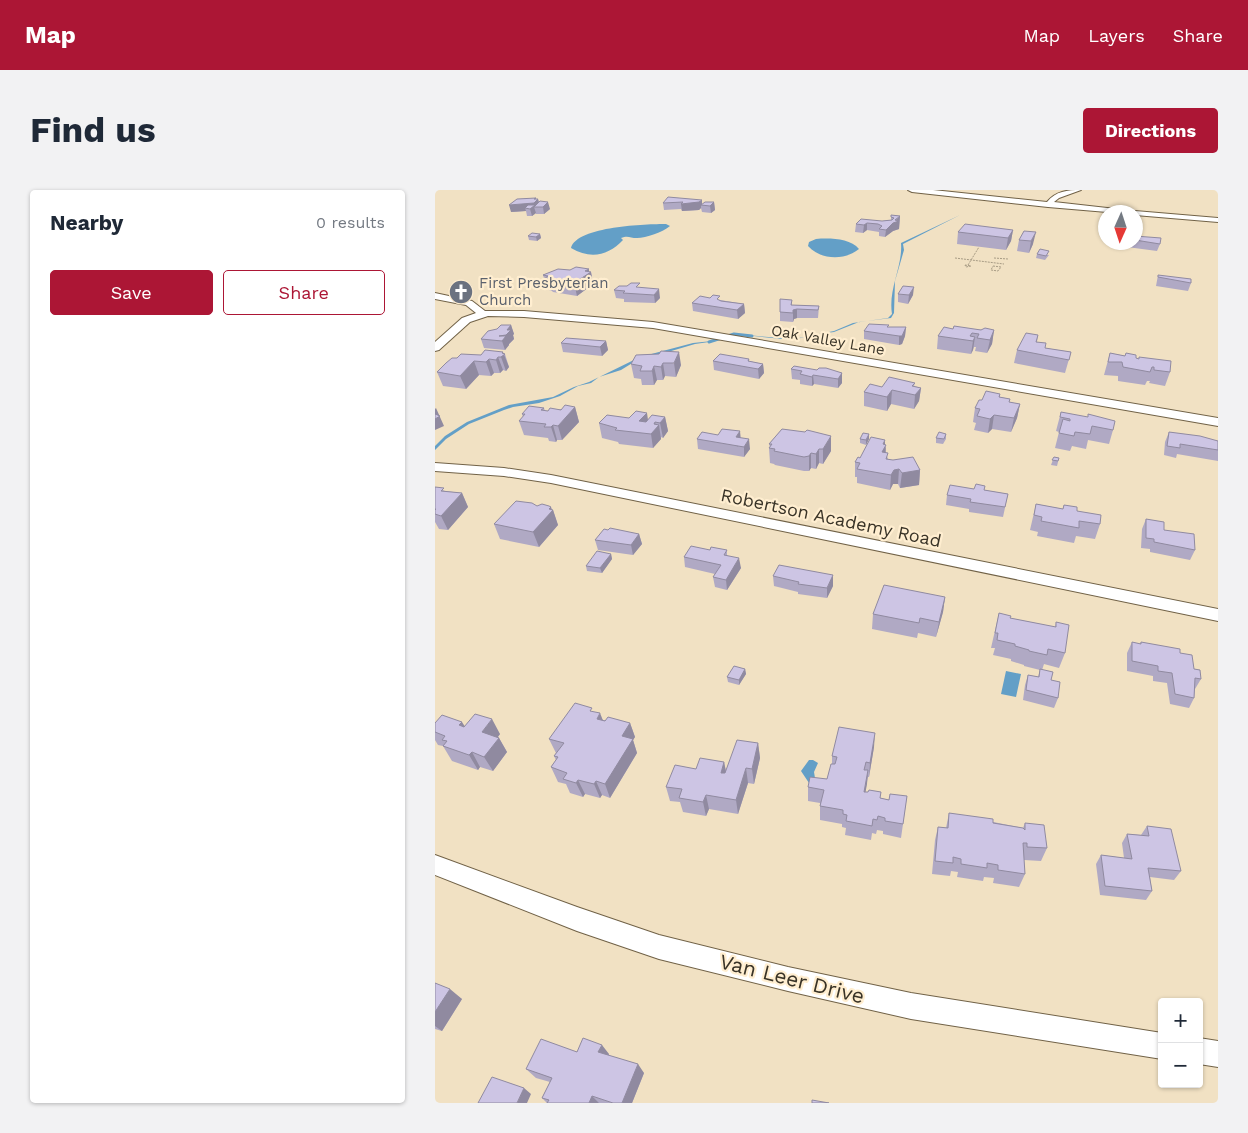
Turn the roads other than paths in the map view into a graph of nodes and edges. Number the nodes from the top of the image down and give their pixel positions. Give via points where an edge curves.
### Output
1 (912, 190) edge
2 (1077, 190) edge
3 (1048, 205) junction
4 (1098, 210) edge
5 (1143, 215) edge
6 (1218, 220) edge
7 (435, 296) edge
8 (483, 314) junction
9 (435, 348) edge
10 (1218, 422) edge
11 (435, 467) edge
12 (1218, 615) edge
13 (435, 866) edge
14 (1158, 1045) edge
15 (1203, 1052) edge
16 (1218, 1054) edge

1 - 3 street
2 - 3 street via 1055,196
3 - 4 street
5 - 6 street
7 - 8 street via 469,303
8 - 9 street via 466,320
8 - 10 street, Oak Valley Lane via 524,314 653,325
11 - 12 street, Robertson Academy Road via 542,478
13 - 14 street, Van Leer Drive via 659,946 788,979 911,1006
15 - 16 street

